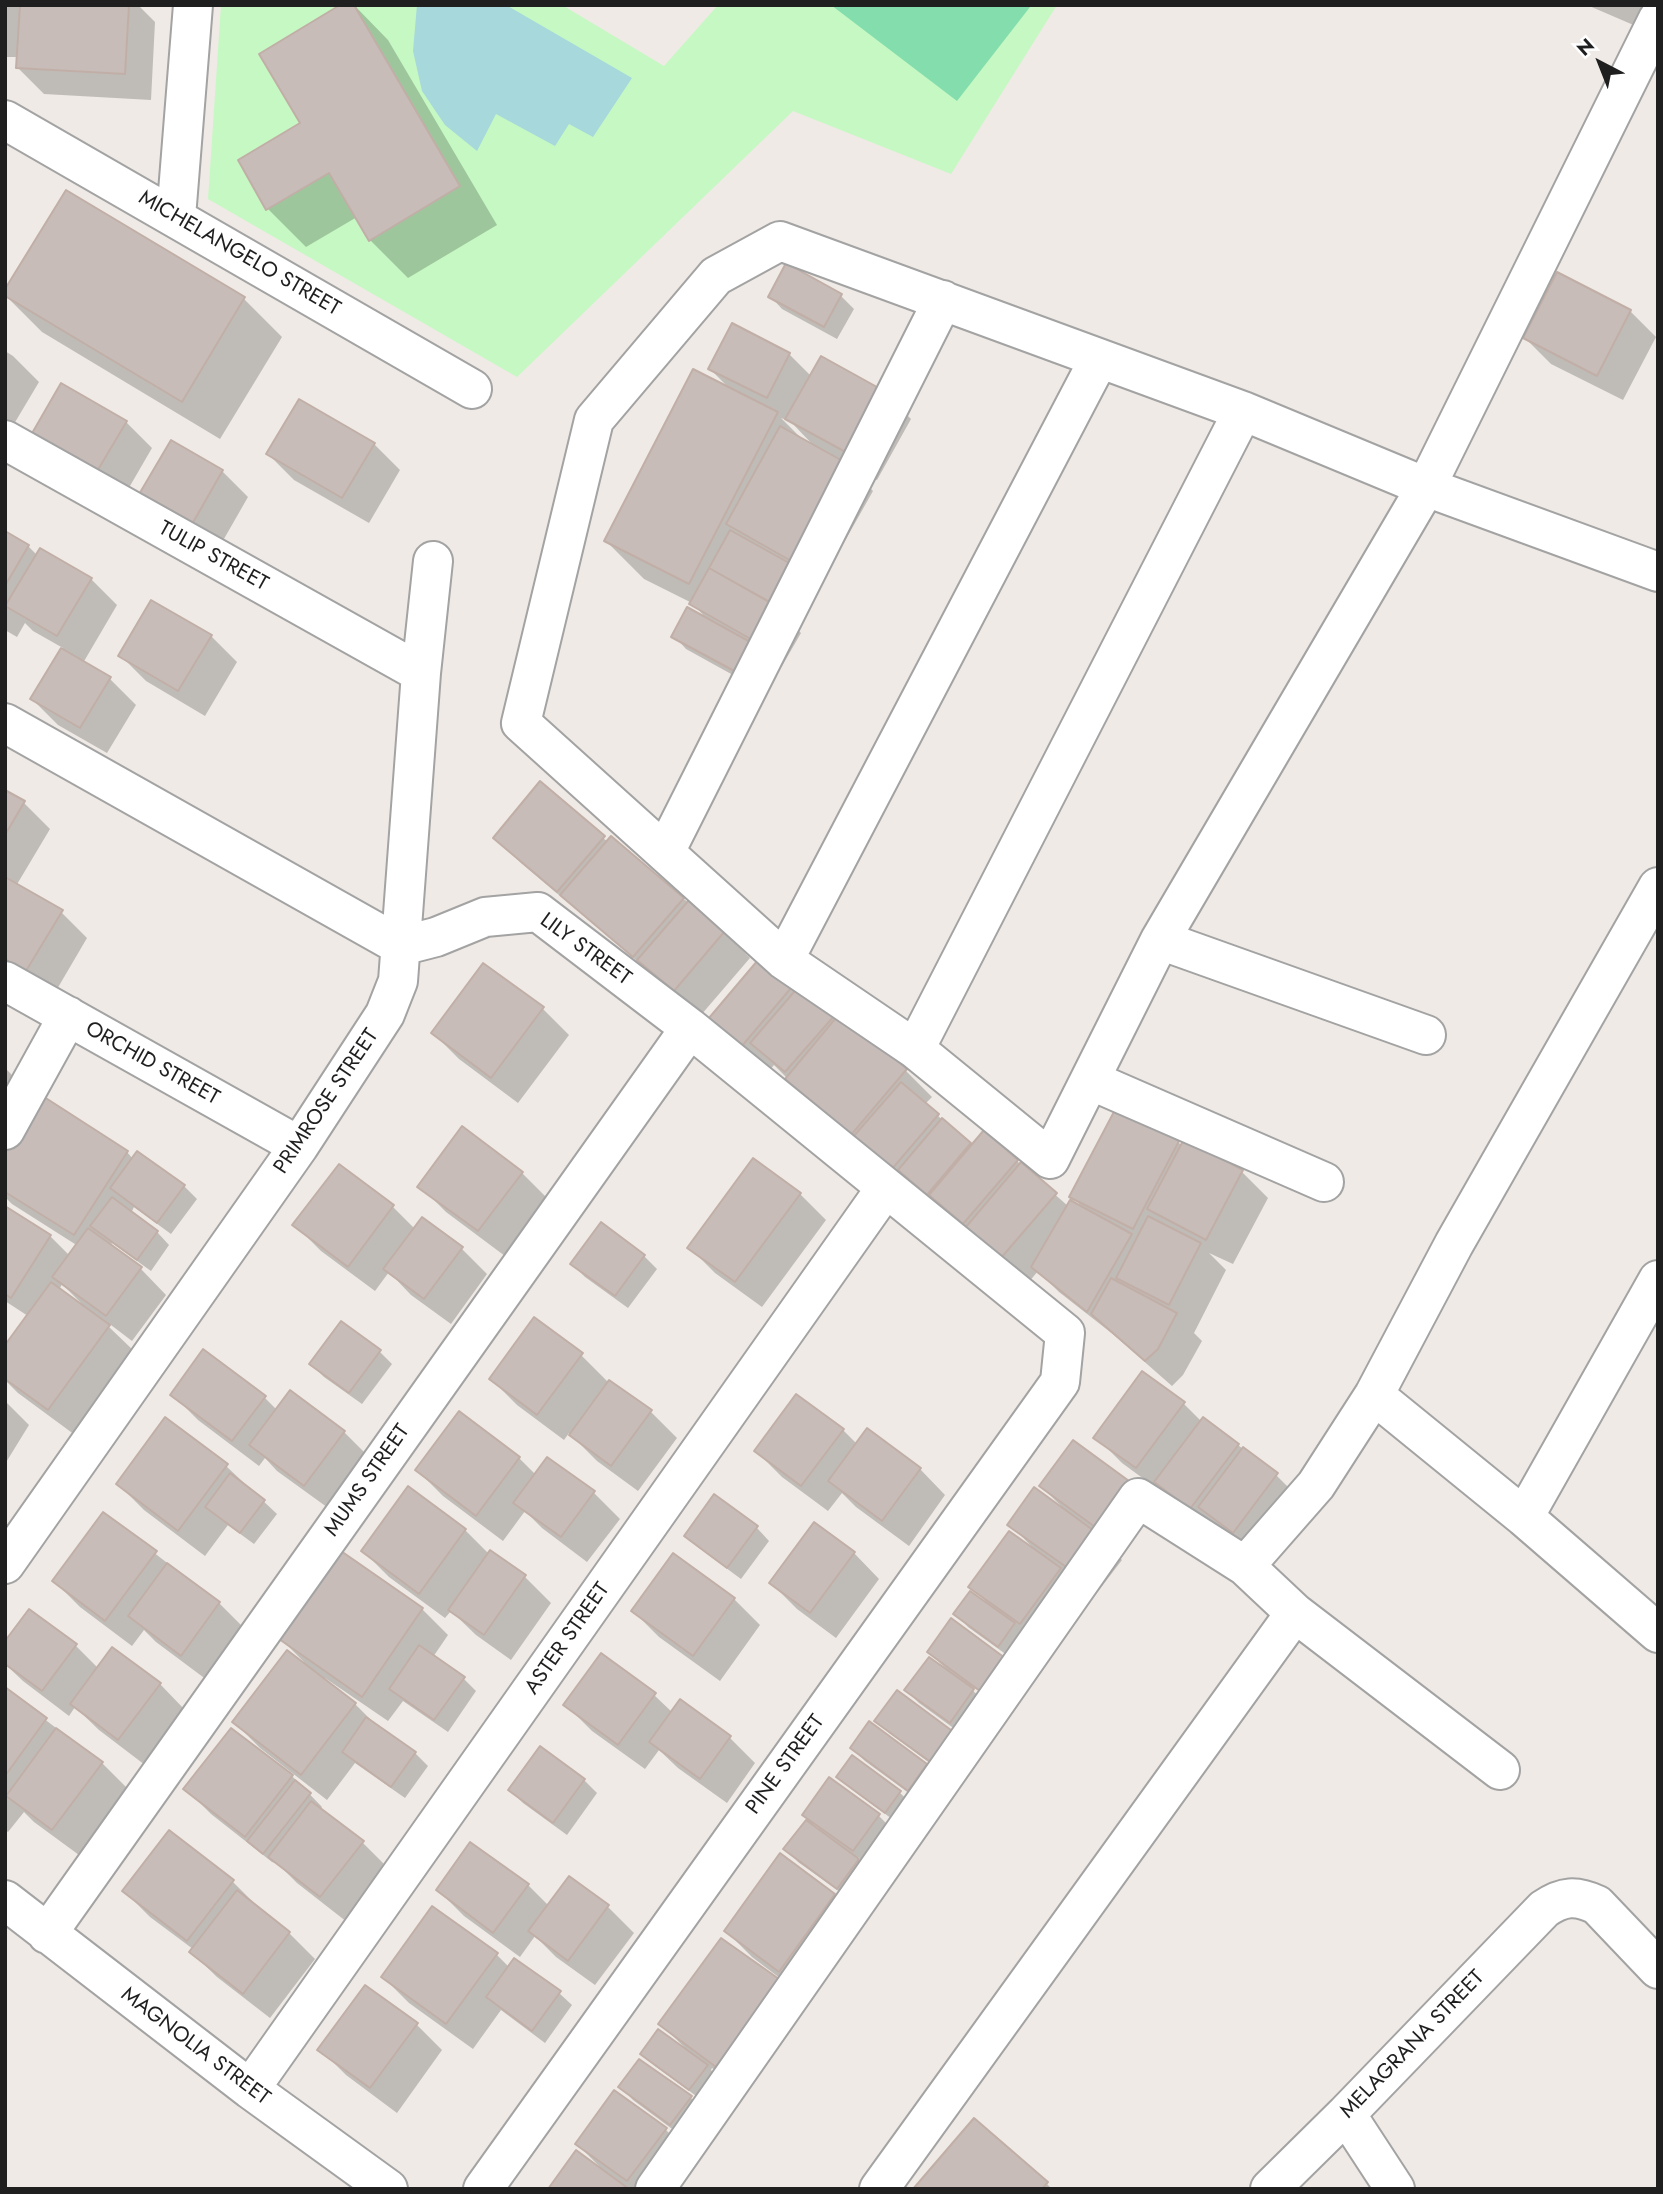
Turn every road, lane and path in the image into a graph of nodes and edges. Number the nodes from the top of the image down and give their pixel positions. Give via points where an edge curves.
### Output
1 (192, 5) edge
2 (1658, 19) edge
3 (5, 120) edge
4 (176, 217) junction
5 (943, 300) junction
6 (1099, 359) junction
7 (472, 389) dead end
8 (1243, 411) junction
9 (5, 440) edge
10 (1426, 487) junction
11 (433, 561) dead end
12 (1658, 572) edge
13 (421, 673) junction
14 (5, 723) edge
15 (665, 852) junction
16 (1658, 887) edge
17 (1160, 940) junction
18 (401, 946) junction
19 (783, 960) junction
20 (5, 981) edge
21 (68, 1016) junction
22 (690, 1028) junction
23 (1426, 1035) dead end
24 (915, 1049) junction
25 (1090, 1080) junction
26 (5, 1130) edge
27 (299, 1146) junction
28 (1324, 1182) dead end
29 (885, 1189) junction
30 (1658, 1280) edge
31 (1065, 1333) joint
32 (1374, 1395) junction
33 (1524, 1517) junction
34 (9, 1552) edge
35 (1245, 1566) junction
36 (1295, 1613) junction
37 (1658, 1632) edge
38 (1500, 1770) dead end
39 (5, 1900) edge
40 (47, 1934) junction
41 (1658, 1969) edge
42 (250, 2089) junction
43 (1346, 2114) junction
44 (388, 2189) edge
45 (482, 2189) edge
46 (655, 2189) edge
47 (879, 2189) edge
48 (1270, 2189) edge
49 (1395, 2189) edge

1 - 4 street
2 - 10 street
3 - 4 street, MICHELANGELO STREET
4 - 7 street, MICHELANGELO STREET
5 - 6 street
5 - 15 street
5 - 15 street via 780,241 716,276 594,420 521,723
6 - 8 street
6 - 19 street
8 - 10 street
8 - 24 street
9 - 13 street, TULIP STREET
10 - 12 street
10 - 17 street
11 - 13 street, PRIMROSE STREET
13 - 18 street, PRIMROSE STREET
14 - 18 street
15 - 19 street
16 - 32 street via 1454,1244
17 - 23 street
17 - 25 street
18 - 22 street, LILY STREET via 485,917 538,912
18 - 27 street, PRIMROSE STREET via 398,981 385,1014
19 - 24 street
20 - 21 street, ORCHID STREET
21 - 26 street
21 - 27 street, ORCHID STREET
22 - 29 street, LILY STREET
22 - 40 street, MUMS STREET
24 - 25 street via 1050,1159
25 - 28 street
27 - 34 street, PRIMROSE STREET
29 - 31 street, LILY STREET
29 - 42 street, ASTER STREET
30 - 33 street
31 - 45 street, PINE STREET via 1060,1382
32 - 33 street
32 - 35 street via 1316,1485
33 - 37 street
35 - 36 street
35 - 46 street via 1138,1498
36 - 38 street
36 - 47 street
39 - 40 street, MAGNOLIA STREET
40 - 42 street, MAGNOLIA STREET
41 - 43 street, MELAGRANA STREET via 1597,1905 1570,1897 1556,1901
42 - 44 street, MAGNOLIA STREET
43 - 48 street, MELAGRANA STREET
43 - 49 street

